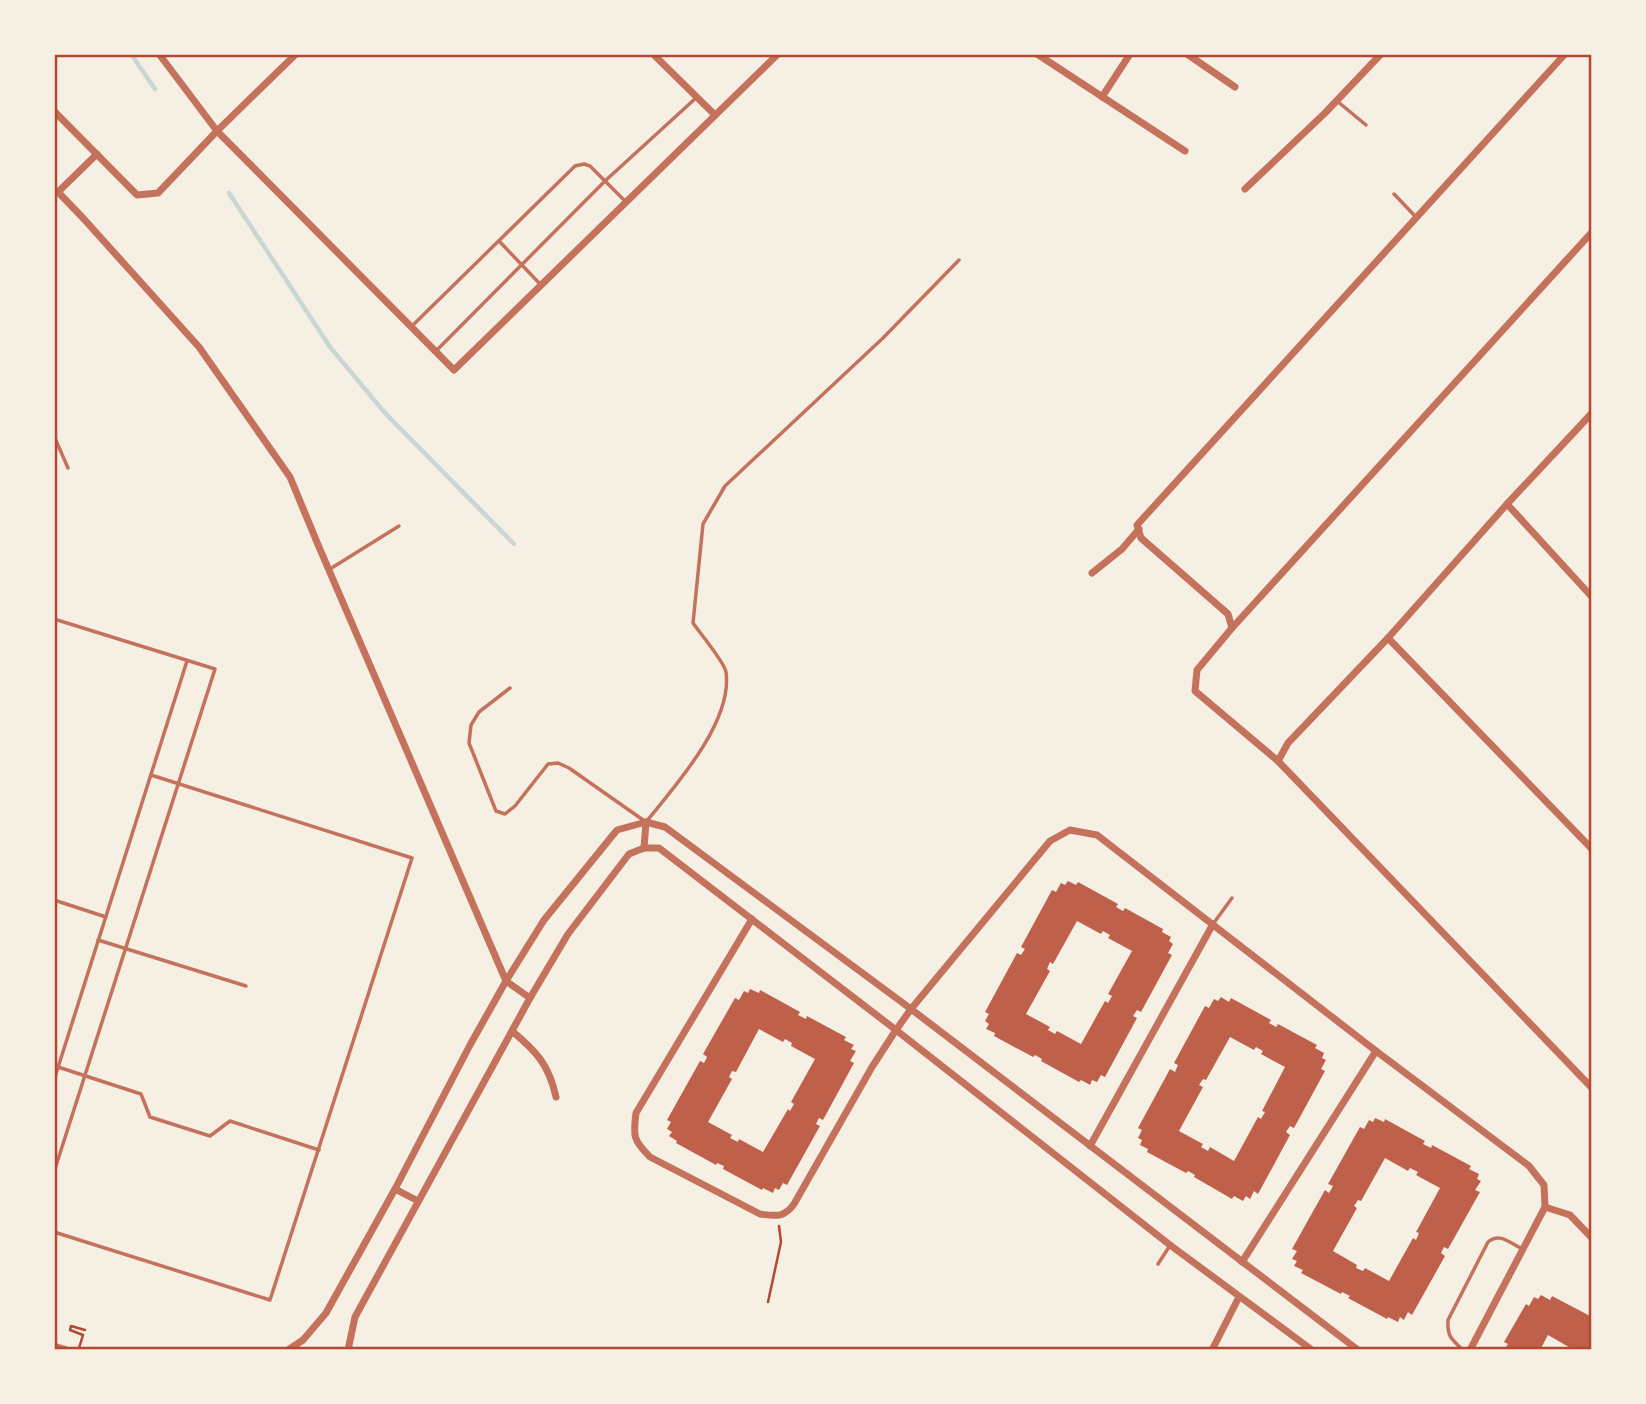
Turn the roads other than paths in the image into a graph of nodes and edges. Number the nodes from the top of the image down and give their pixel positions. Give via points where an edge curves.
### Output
1 (159, 54) edge
2 (296, 54) edge
3 (653, 54) edge
4 (778, 54) edge
5 (1037, 54) edge
6 (1130, 54) edge
7 (1188, 54) edge
8 (1381, 54) edge
9 (1565, 54) edge
10 (1235, 87) dead end
11 (697, 97) junction
12 (1102, 97) junction
13 (1337, 101) junction
14 (54, 111) edge
15 (715, 115) junction
16 (1366, 125) dead end
17 (217, 131) junction
18 (1185, 151) dead end
19 (97, 154) junction
20 (605, 181) junction
21 (1245, 189) dead end
22 (56, 194) edge
23 (1394, 194) dead end
24 (626, 202) junction
25 (1417, 217) junction
26 (1592, 232) edge
27 (499, 241) junction
28 (958, 260) dead end
29 (521, 265) junction
30 (541, 285) junction
31 (411, 327) junction
32 (436, 351) junction
33 (1592, 413) edge
34 (54, 436) edge
35 (68, 468) dead end
36 (1507, 504) junction
37 (399, 526) dead end
38 (1139, 529) junction
39 (328, 570) junction
40 (1092, 572) dead end
41 (1592, 597) edge
42 (54, 619) edge
43 (1232, 628) junction
44 (1388, 638) junction
45 (187, 661) junction
46 (510, 688) dead end
47 (1278, 761) junction
48 (151, 775) junction
49 (178, 784) junction
50 (646, 822) junction
51 (643, 848) junction
52 (1592, 849) edge
53 (1232, 898) dead end
54 (54, 900) edge
55 (106, 917) junction
56 (752, 919) junction
57 (1213, 924) junction
58 (98, 940) junction
59 (126, 948) junction
60 (506, 981) junction
61 (246, 986) dead end
62 (530, 998) junction
63 (912, 1009) junction
64 (896, 1030) junction
65 (512, 1031) junction
66 (1376, 1051) junction
67 (58, 1067) junction
68 (86, 1076) junction
69 (54, 1080) edge
70 (1592, 1088) edge
71 (556, 1097) dead end
72 (1090, 1146) junction
73 (319, 1150) junction
74 (54, 1172) edge
75 (395, 1189) junction
76 (422, 1203) junction
77 (1545, 1207) junction
78 (54, 1232) edge
79 (1592, 1238) edge
80 (1170, 1245) junction
81 (1522, 1249) junction
82 (1242, 1262) junction
83 (1158, 1264) dead end
84 (1239, 1297) junction
85 (54, 1346) edge
86 (67, 1350) edge
87 (288, 1350) edge
88 (348, 1350) edge
89 (1212, 1350) edge
90 (1312, 1350) edge
91 (1358, 1350) edge
92 (1463, 1350) edge
93 (1470, 1350) edge

1 - 17 street
2 - 17 street
3 - 11 street
4 - 15 street
5 - 12 street
6 - 12 street
7 - 10 street
8 - 13 street
9 - 25 street
11 - 15 street
11 - 20 lane
12 - 18 street
13 - 16 lane
13 - 21 street
14 - 19 street
15 - 24 street
17 - 19 street via 158,193 137,195
17 - 31 street
19 - 22 street
20 - 24 lane
20 - 27 lane via 590,166 575,166
20 - 29 lane
22 - 39 street via 199,347 290,477
23 - 25 lane
24 - 30 street
25 - 38 street via 1137,525
26 - 43 street
27 - 29 lane
27 - 31 lane
28 - 50 lane via 883,338 724,486 703,524 693,623 727,670 725,699 710,736
29 - 30 lane
29 - 32 lane
30 - 32 street via 454,370
31 - 32 street
33 - 36 street
34 - 35 lane
36 - 41 street
36 - 44 street
37 - 39 lane
38 - 40 street
38 - 43 street via 1141,538 1228,614
39 - 60 street
42 - 45 lane
43 - 47 street via 1197,670 1195,691
44 - 47 street via 1288,743
44 - 52 street
45 - 48 lane
45 - 49 lane via 215,669
46 - 50 lane via 479,712 471,725 469,743 496,811 505,814 548,764 558,764
47 - 70 street
48 - 49 lane
48 - 55 lane
49 - 59 lane
49 - 73 lane via 412,858
50 - 51 street
50 - 60 street via 617,830 544,919
50 - 63 street via 665,827
51 - 56 street via 659,848
51 - 62 street via 629,854 568,934
53 - 57 lane
54 - 55 lane
55 - 58 lane
56 - 64 street
56 - 64 street via 636,1113 637,1144 650,1157 760,1214 788,1212
57 - 63 street via 1097,835 1070,830 1050,841
57 - 66 street
57 - 72 street
58 - 59 lane
58 - 67 lane
59 - 61 lane
59 - 68 lane
60 - 62 street
60 - 75 street
62 - 65 street
63 - 64 street
63 - 72 street
64 - 80 street
65 - 71 street via 541,1059
65 - 76 street
66 - 77 street via 1529,1166 1544,1185
66 - 82 street
67 - 68 lane
67 - 69 lane
68 - 73 lane via 141,1094 150,1117 162,1121 210,1136 230,1121
68 - 74 lane
72 - 82 street
73 - 78 lane via 270,1300
75 - 76 street
75 - 87 street via 326,1313
76 - 88 street via 355,1317
77 - 79 street via 1570,1215
77 - 81 street
80 - 83 lane
80 - 84 street
81 - 92 lane via 1498,1237 1488,1242 1448,1320 1451,1339
81 - 93 street
82 - 91 street
84 - 89 street
84 - 90 street
85 - 86 street

